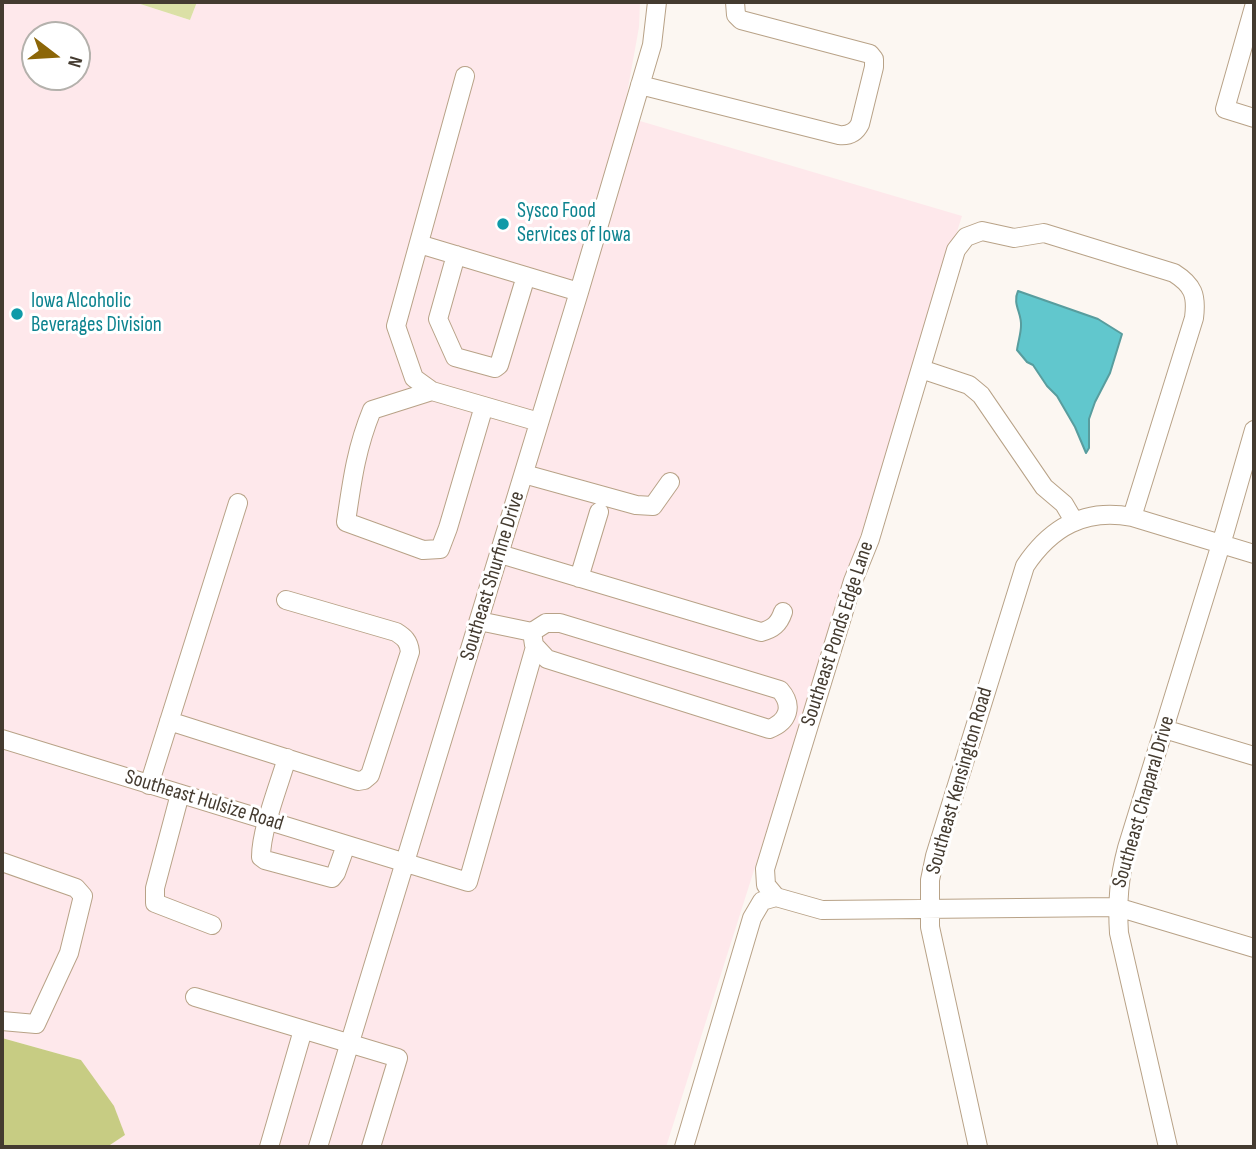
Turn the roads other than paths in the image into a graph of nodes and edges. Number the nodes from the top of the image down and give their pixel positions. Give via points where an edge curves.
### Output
1 (657, 2) edge
2 (735, 2) edge
3 (1254, 7) edge
4 (465, 76) dead end
5 (640, 85) junction
6 (1254, 118) edge
7 (419, 244) junction
8 (456, 255) junction
9 (526, 276) junction
10 (579, 292) junction
11 (921, 369) junction
12 (432, 391) junction
13 (484, 406) junction
14 (539, 422) junction
15 (1254, 430) edge
16 (524, 474) junction
17 (670, 482) dead end
18 (238, 503) dead end
19 (599, 512) dead end
20 (1132, 517) junction
21 (1073, 521) junction
22 (1221, 544) junction
23 (500, 554) junction
24 (1254, 554) edge
25 (579, 578) junction
26 (286, 600) dead end
27 (783, 612) dead end
28 (479, 621) junction
29 (534, 640) junction
30 (169, 721) junction
31 (1164, 729) junction
32 (3, 743) edge
33 (1254, 756) edge
34 (287, 758) junction
35 (149, 785) junction
36 (180, 794) junction
37 (268, 821) junction
38 (346, 845) junction
39 (2, 862) edge
40 (406, 863) junction
41 (776, 897) junction
42 (1117, 907) junction
43 (929, 908) junction
44 (212, 925) dead end
45 (1254, 948) edge
46 (195, 997) dead end
47 (2, 1021) edge
48 (303, 1030) junction
49 (350, 1044) junction
50 (269, 1147) edge
51 (318, 1147) edge
52 (370, 1147) edge
53 (684, 1147) edge
54 (978, 1147) edge
55 (1168, 1147) edge

1 - 5 street, Southeast Shurfine Drive via 652,45
2 - 5 street via 741,20 870,54 874,67 858,129 839,135
3 - 6 street via 1225,109
4 - 7 street
5 - 10 street, Southeast Shurfine Drive
7 - 8 street
7 - 12 street via 396,327 414,379
8 - 9 street
8 - 9 street via 438,319 455,357 495,368 499,365
9 - 10 street
10 - 14 street, Southeast Shurfine Drive
11 - 20 street, Southeast Ponds Edge Lane via 956,250 971,234 982,231 1014,238 1044,233 1184,279 1194,296 1194,318
11 - 21 street via 969,385 982,395 1044,487 1064,504
11 - 41 street, Southeast Ponds Edge Lane via 765,869 766,885
12 - 13 street
12 - 13 street via 372,411 354,467 346,522 423,550 440,549
13 - 14 street
14 - 16 street, Southeast Shurfine Drive
15 - 22 street, Southeast Chaparal Drive
16 - 17 street via 653,506
16 - 23 street, Southeast Shurfine Drive
18 - 30 street
19 - 25 street
20 - 21 street via 1101,514
20 - 22 street
21 - 43 street, Southeast Kensington Road via 1046,539 1025,566 936,856
22 - 24 street
22 - 31 street, Southeast Chaparal Drive
23 - 25 street
23 - 28 street, Southeast Shurfine Drive
25 - 27 street via 761,632 780,622
26 - 34 street via 396,632 409,644 410,652 370,775 358,780
28 - 29 street
28 - 40 street, Southeast Shurfine Drive
29 - 29 street via 546,622 560,623 780,690 788,705 786,717 769,729 547,659
29 - 40 street, Southeast Hulsize Road via 468,882
30 - 34 street
30 - 35 street
31 - 33 street
31 - 42 street, Southeast Chaparal Drive via 1127,848
32 - 35 street, Southeast Hulsize Road
34 - 37 street
35 - 36 street, Southeast Hulsize Road
36 - 37 street, Southeast Hulsize Road
36 - 44 street via 155,903
37 - 38 street, Southeast Hulsize Road
37 - 38 street via 261,850 265,860 332,878
38 - 40 street, Southeast Hulsize Road
39 - 47 street via 76,888 83,896 69,953 36,1024
40 - 49 street, Southeast Shurfine Drive
41 - 43 street via 822,910
41 - 53 street via 762,901 752,918
42 - 43 street
42 - 45 street
42 - 55 street, Southeast Chaparal Drive
43 - 54 street, Southeast Kensington Road
46 - 48 street
48 - 49 street
48 - 50 street
49 - 51 street, Southeast Shurfine Drive
49 - 52 street via 398,1058

